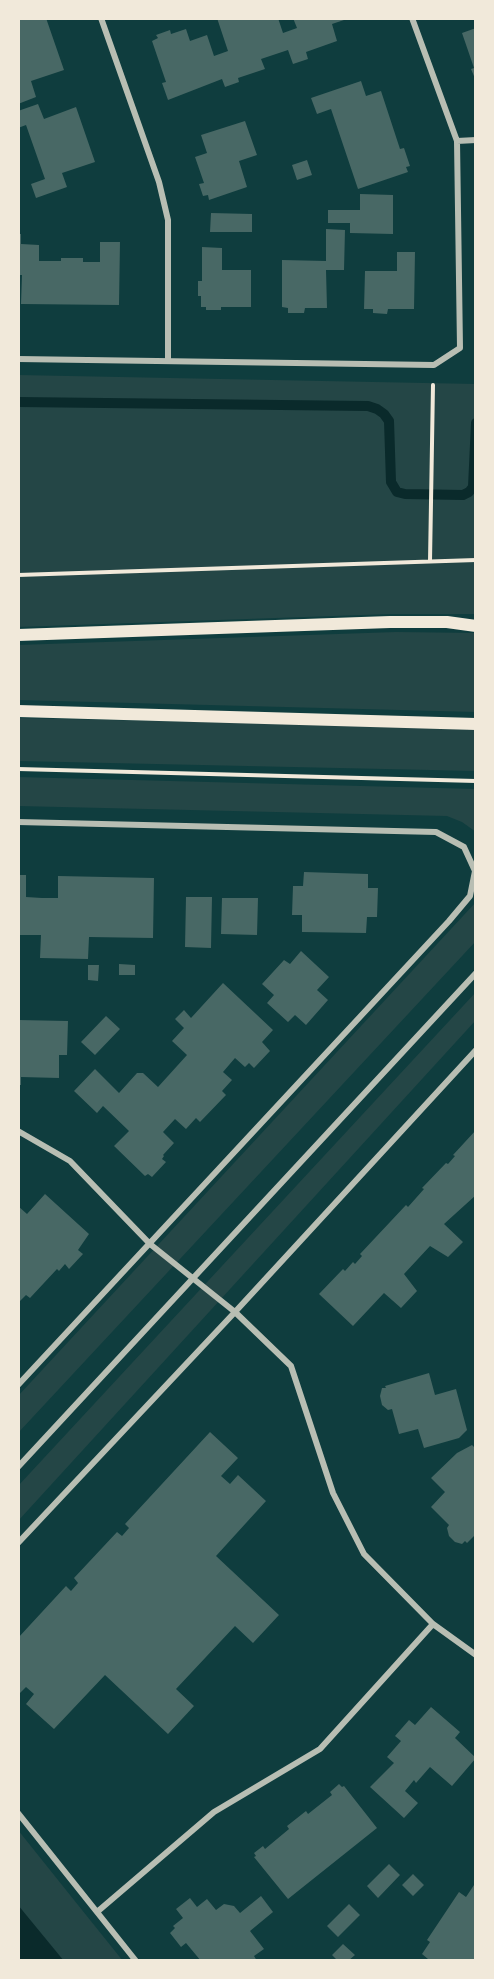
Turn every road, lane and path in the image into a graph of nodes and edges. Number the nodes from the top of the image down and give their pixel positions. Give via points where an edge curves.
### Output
1 (101, 18) edge
2 (412, 18) edge
3 (476, 140) edge
4 (457, 141) junction
5 (18, 359) edge
6 (168, 362) junction
7 (434, 365) junction
8 (476, 560) edge
9 (430, 561) junction
10 (18, 575) edge
11 (476, 626) edge
12 (18, 635) edge
13 (18, 711) edge
14 (476, 724) edge
15 (18, 769) edge
16 (476, 781) edge
17 (18, 822) edge
18 (475, 871) edge
19 (476, 974) edge
20 (476, 1050) edge
21 (18, 1131) edge
22 (150, 1244) junction
23 (194, 1278) junction
24 (235, 1312) junction
25 (18, 1385) edge
26 (18, 1467) edge
27 (18, 1543) edge
28 (433, 1624) junction
29 (476, 1655) edge
30 (18, 1813) edge
31 (97, 1912) junction
32 (136, 1961) edge

1 - 6 street via 159,182 168,220
2 - 4 street
3 - 4 street
4 - 7 street via 460,348
5 - 6 street
6 - 7 street
7 - 9 path
8 - 9 path
9 - 10 path
11 - 12 main road via 390,622
13 - 14 main road
15 - 16 path
17 - 18 street via 436,832 464,847
18 - 22 street via 470,896 449,921
19 - 23 street
20 - 24 street
21 - 22 street via 70,1161
22 - 23 street
22 - 25 street
23 - 24 street
23 - 26 street
24 - 27 street
24 - 28 street via 291,1366 333,1493 364,1554
28 - 29 street
28 - 31 street via 320,1749 214,1812
30 - 31 street
31 - 32 street

